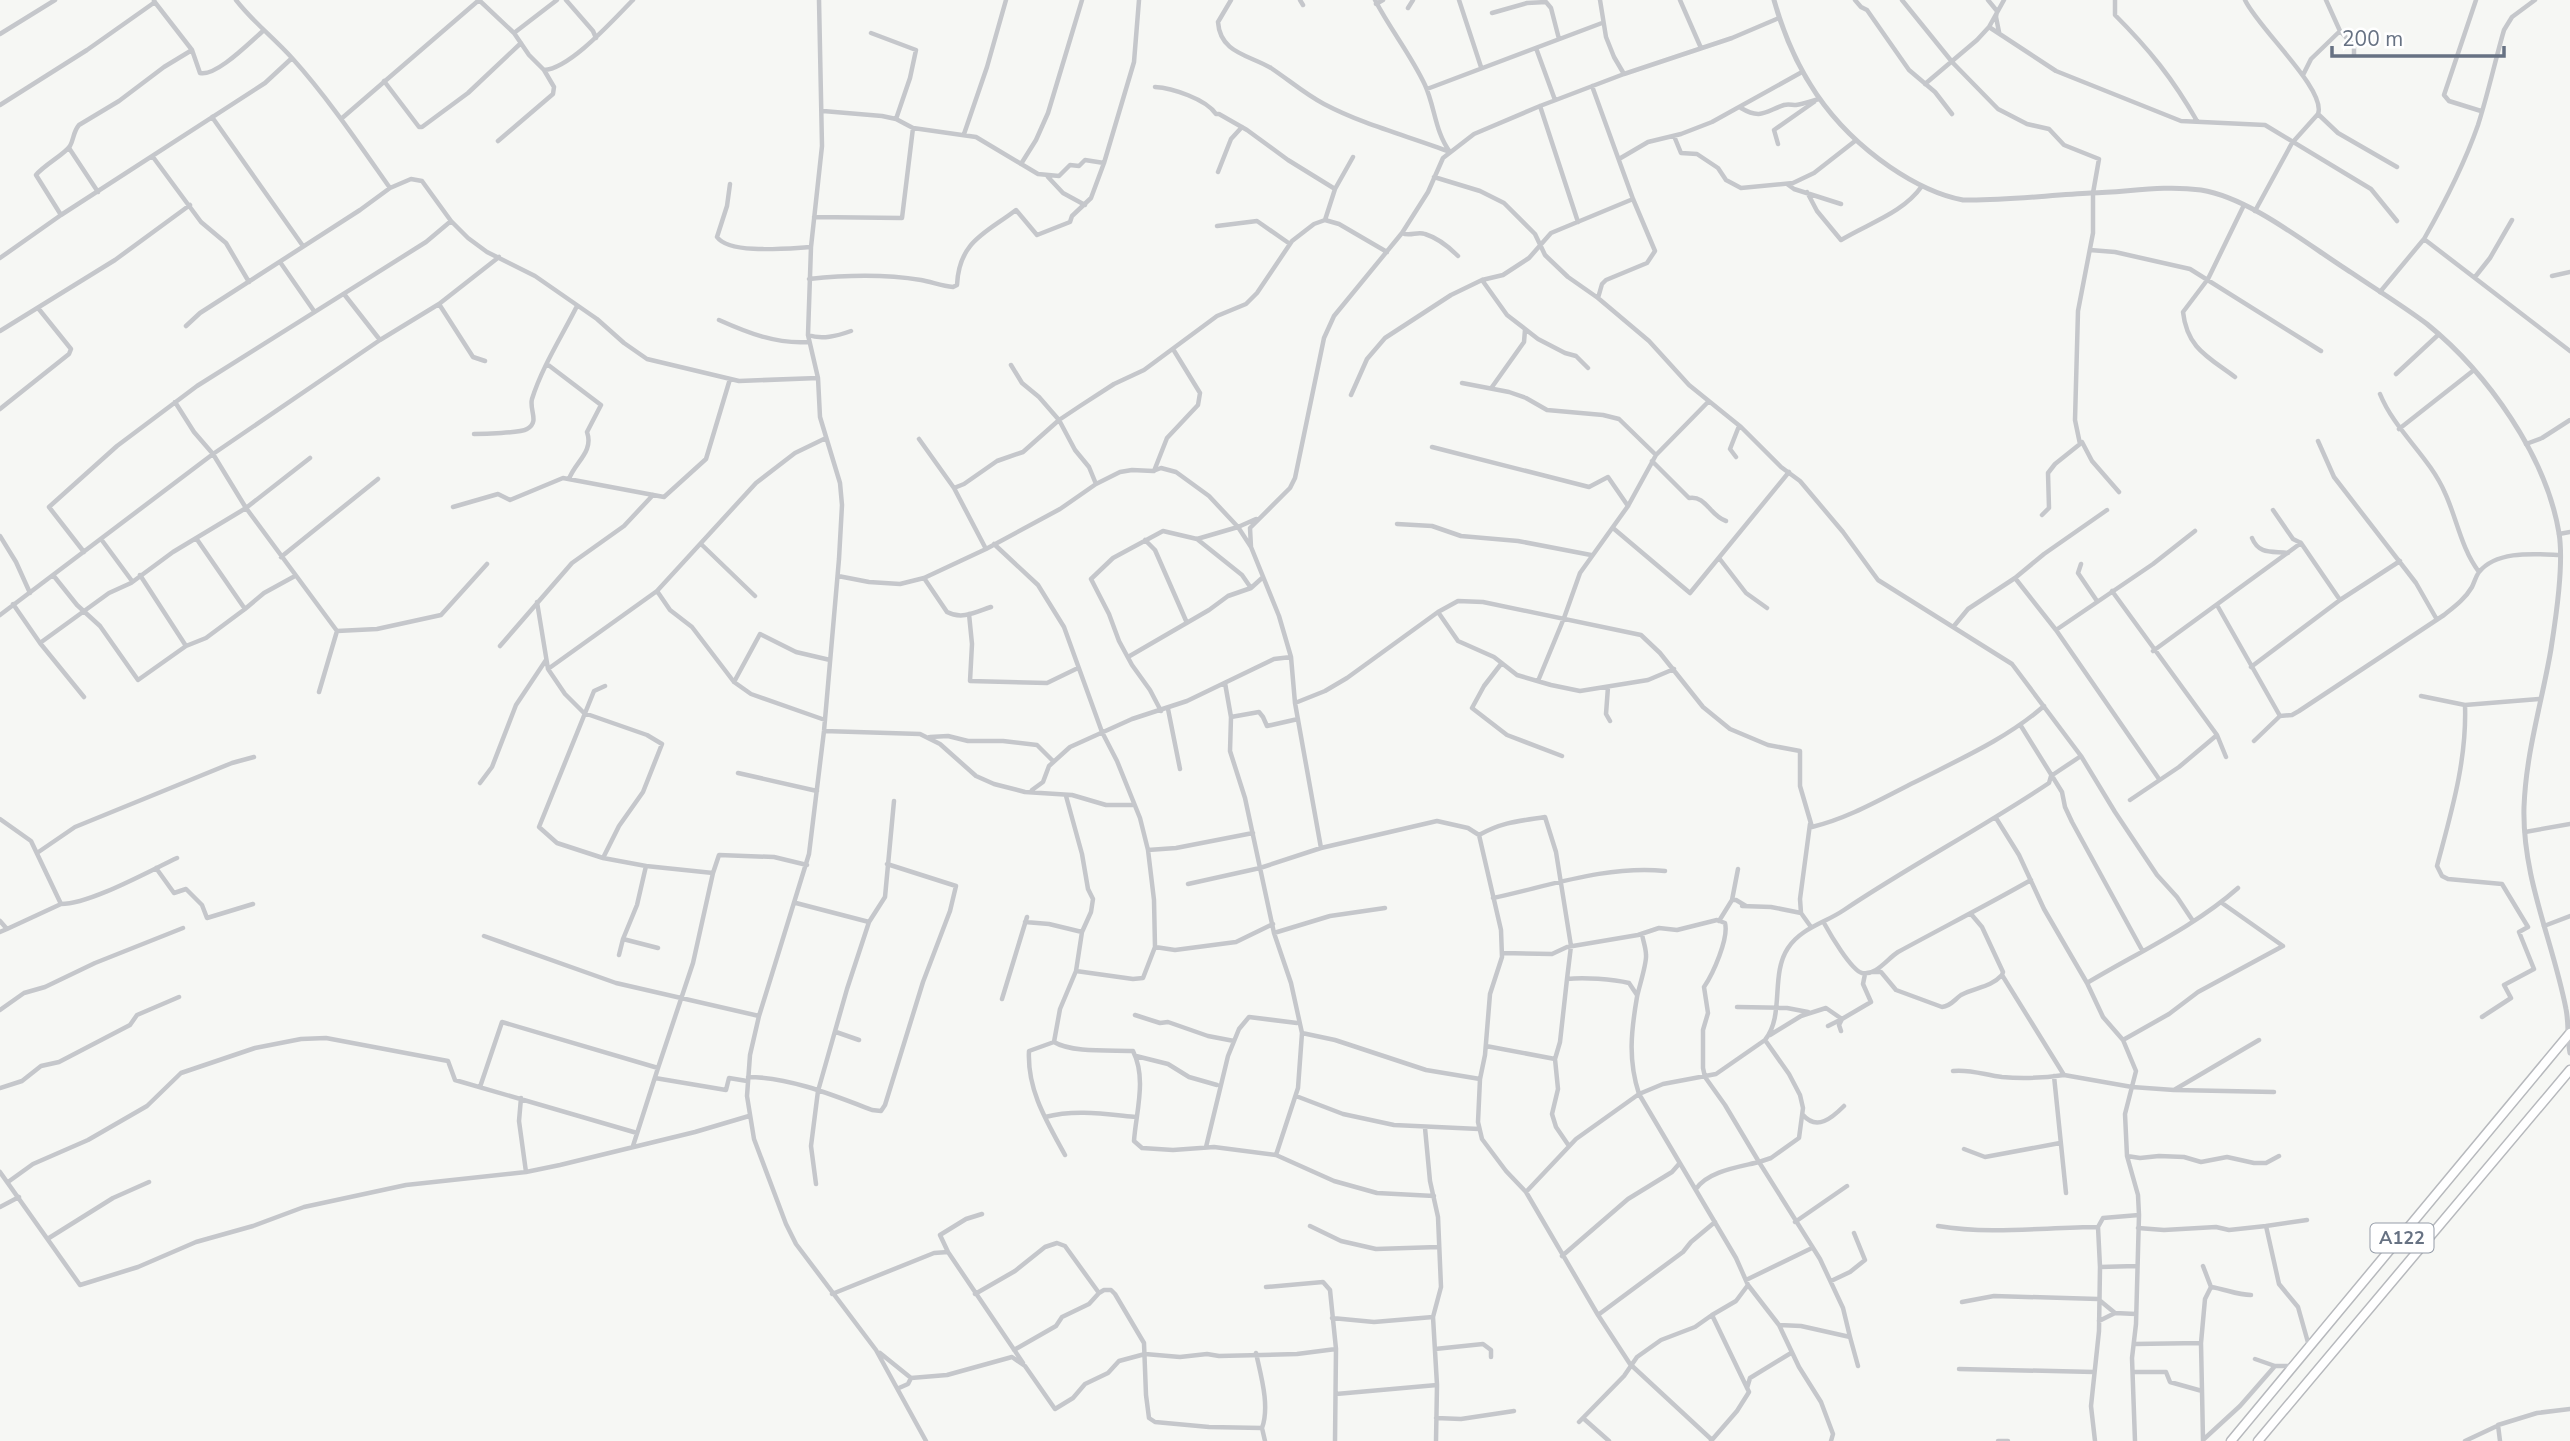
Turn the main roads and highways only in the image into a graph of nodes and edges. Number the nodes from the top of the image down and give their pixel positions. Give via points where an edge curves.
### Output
1 (2568, 1035) edge
2 (2570, 1070) edge
3 (2231, 1441) edge
4 (2258, 1441) edge

1 - 3 highway, A122
2 - 4 highway, A122

